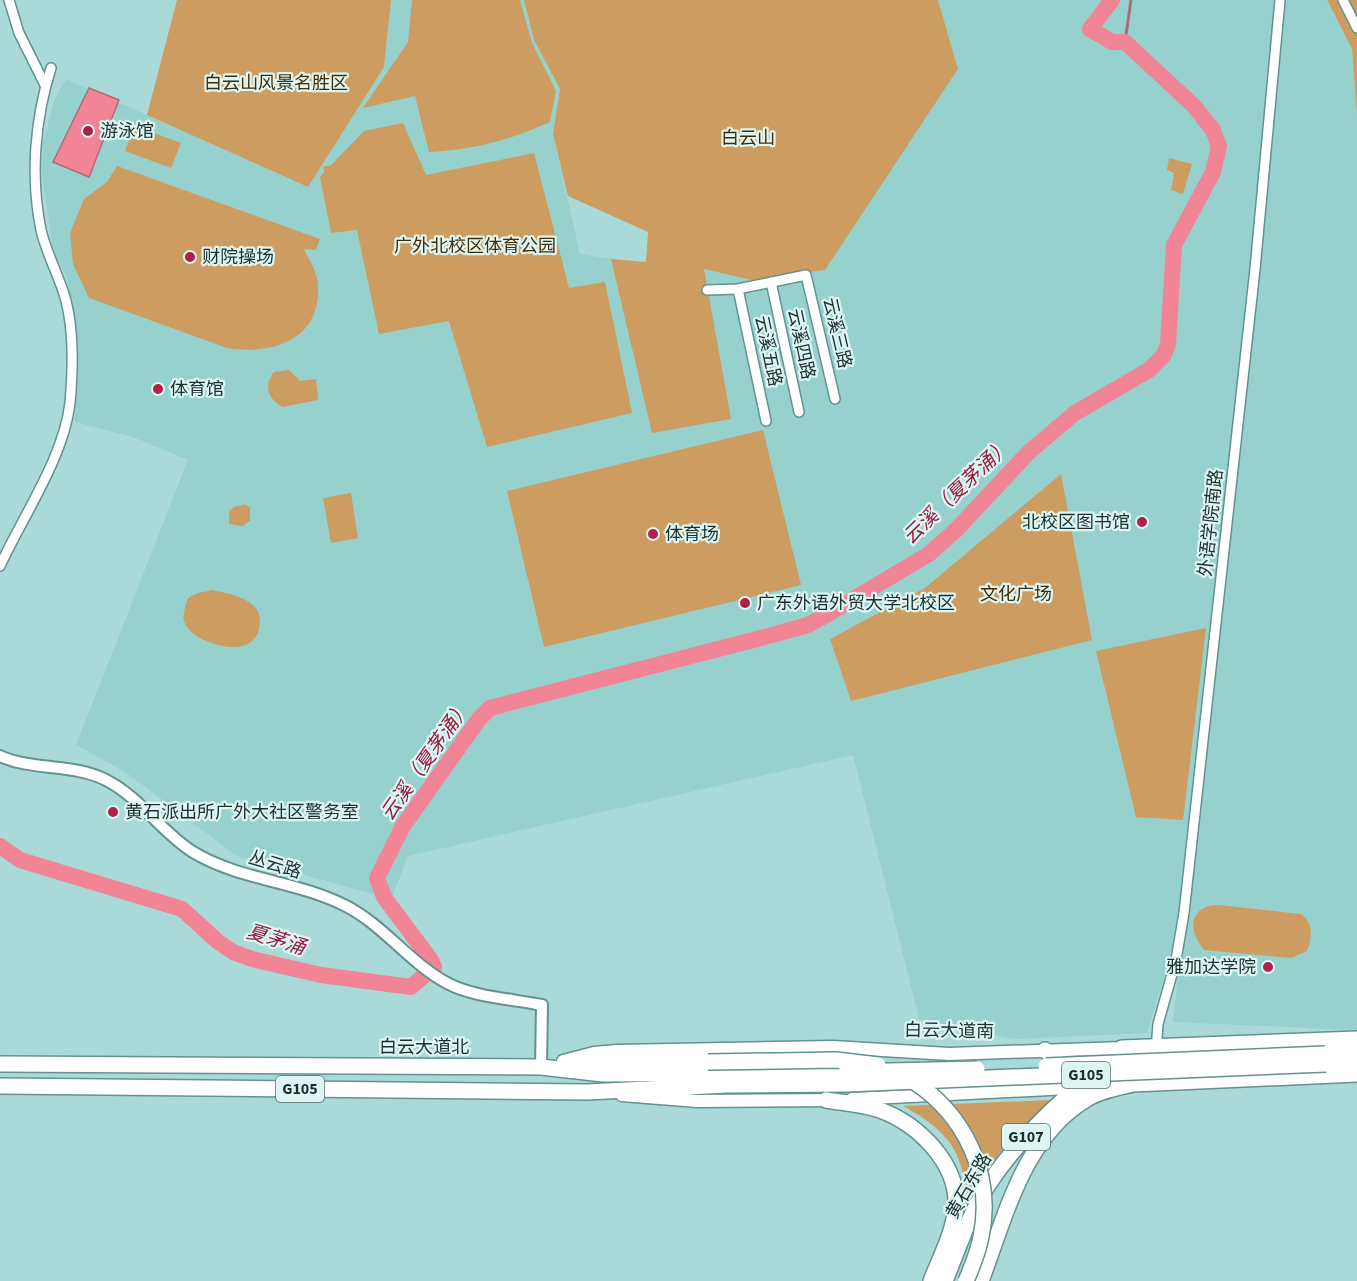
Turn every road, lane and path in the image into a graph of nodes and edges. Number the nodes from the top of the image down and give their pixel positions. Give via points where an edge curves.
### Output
1 (9, 0) edge
2 (1281, 0) edge
3 (1343, 0) edge
4 (1357, 28) edge
5 (51, 68) dead end
6 (45, 85) junction
7 (771, 282) junction
8 (738, 289) junction
9 (707, 290) dead end
10 (835, 399) dead end
11 (799, 412) dead end
12 (766, 421) dead end
13 (0, 566) edge
14 (0, 756) edge
15 (1357, 1039) edge
16 (1156, 1047) junction
17 (1122, 1048) junction
18 (1045, 1050) junction
19 (1357, 1052) edge
20 (1325, 1059) junction
21 (1357, 1063) edge
22 (0, 1064) edge
23 (541, 1066) junction
24 (1357, 1074) edge
25 (846, 1078) junction
26 (1156, 1083) junction
27 (1133, 1084) junction
28 (0, 1086) edge
29 (1076, 1089) junction
30 (1052, 1090) junction
31 (600, 1092) junction
32 (825, 1100) junction
33 (1073, 1109) junction
34 (958, 1247) junction
35 (988, 1262) junction
36 (931, 1281) edge
37 (945, 1281) edge
38 (966, 1281) edge
39 (981, 1281) edge

1 - 6 street via 19,33
2 - 16 street, 外语学院南路 via 1184,913
3 - 4 street
5 - 6 street
6 - 13 street via 35,146 35,183 42,232 64,295 69,326 70,401 66,428
7 - 8 street
7 - 10 street, 云溪三路 via 806,275
7 - 11 street, 云溪四路
8 - 9 street
8 - 12 street, 云溪五路
14 - 23 street, 丛云路 via 80,770 105,779 137,800 177,840 203,858 352,910 438,978 473,993 542,1005
15 - 16 highway, 白云大道南
16 - 17 highway, 白云大道南
16 - 26 street, 外语学院南路
17 - 18 main road, 白云大道南
17 - 29 highway, 黄石东路 / G107
18 - 23 main road, 白云大道南 via 949,1054 833,1047 617,1051
18 - 29 highway via 1071,1071
18 - 30 main road via 1059,1068 1059,1079
19 - 20 highway, G105
20 - 21 highway, G105
20 - 25 highway, G105, bridge
22 - 23 highway, 白云大道北 / G105
23 - 25 highway, 白云大道北 / G105 via 603,1074
23 - 38 highway, bridge via 856,1061 893,1071 926,1089 951,1114 965,1134 983,1184 981,1238
24 - 26 highway, G107
25 - 31 highway, G105
26 - 27 highway, G107
27 - 29 main road
27 - 33 highway, G107 via 1101,1092
28 - 31 highway, G105
29 - 30 main road
29 - 33 highway
29 - 34 highway, 黄石东路 / G107 via 1039,1123 997,1173 976,1205
30 - 32 main road
31 - 32 main road via 697,1101
32 - 36 highway via 878,1109 900,1120 943,1161 956,1206
33 - 35 highway, G107 via 1029,1158
34 - 35 highway via 978,1240 987,1248
34 - 37 highway, 黄石东路 / G107
35 - 39 highway, G107

